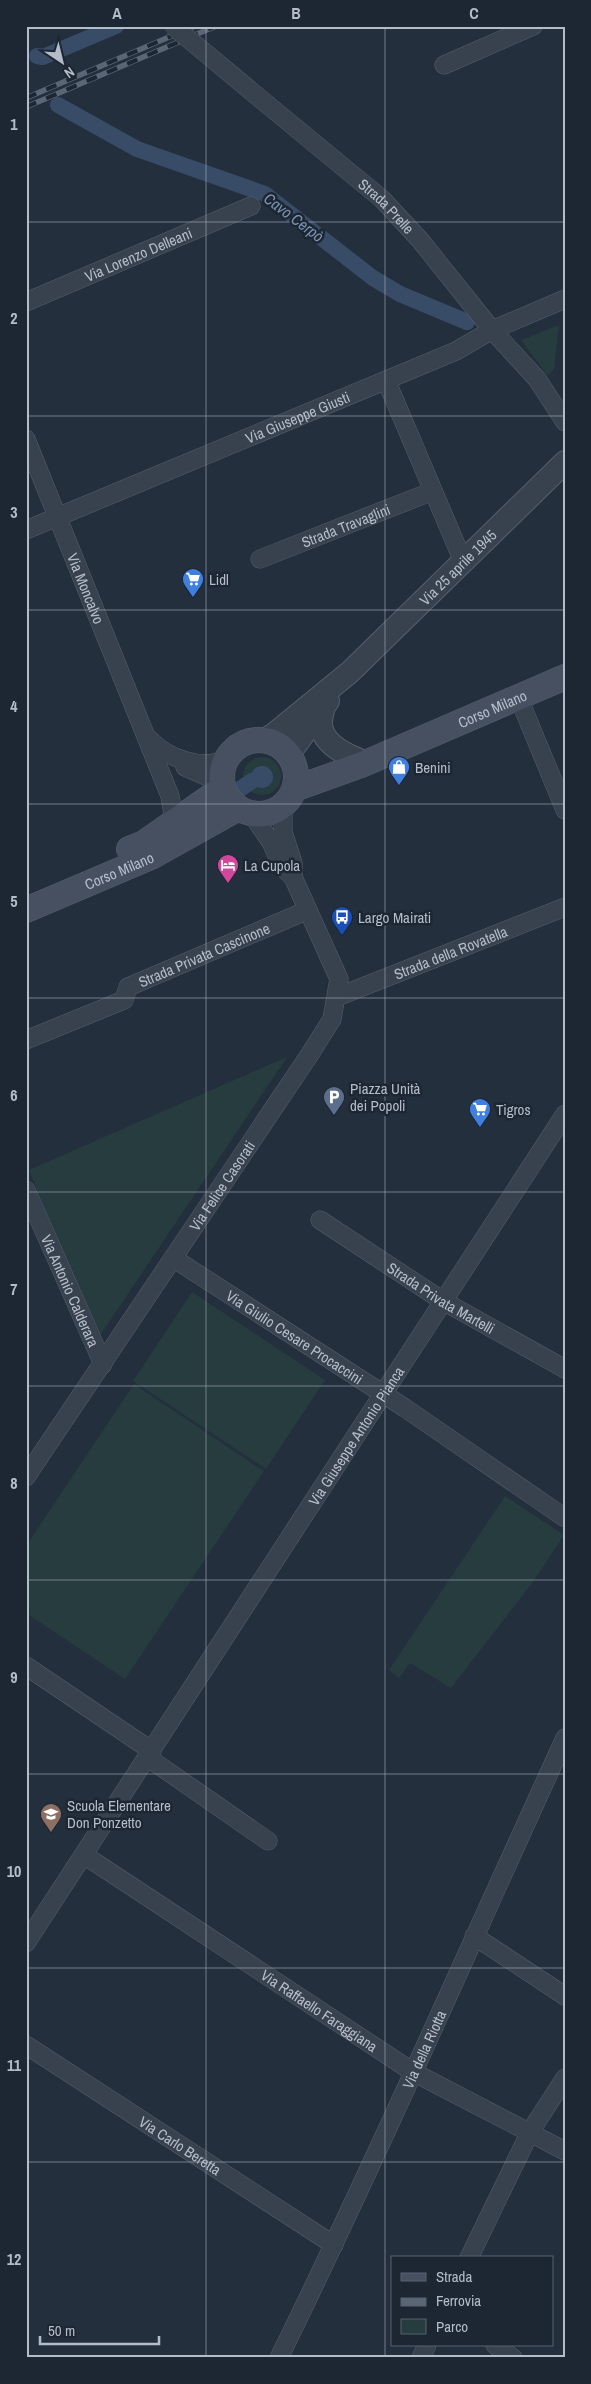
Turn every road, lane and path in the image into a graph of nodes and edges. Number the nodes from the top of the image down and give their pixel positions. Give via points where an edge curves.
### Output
1 (173, 26) edge
2 (533, 26) edge
3 (444, 65) dead end
4 (251, 206) dead end
5 (565, 299) edge
6 (26, 302) edge
7 (492, 330) junction
8 (386, 380) junction
9 (565, 422) edge
10 (26, 439) edge
11 (565, 462) edge
12 (433, 491) junction
13 (58, 517) junction
14 (26, 530) edge
15 (260, 559) dead end
16 (463, 562) junction
17 (350, 672) junction
18 (565, 677) edge
19 (518, 696) junction
20 (324, 706) junction
21 (296, 728) junction
22 (264, 740) junction
23 (149, 742) junction
24 (392, 752) junction
25 (290, 757) junction
26 (357, 759) junction
27 (197, 768) junction
28 (224, 777) junction
29 (288, 797) junction
30 (565, 810) edge
31 (245, 811) junction
32 (202, 815) junction
33 (170, 825) junction
34 (144, 843) junction
35 (293, 877) junction
36 (26, 896) edge
37 (26, 902) edge
38 (565, 907) edge
39 (26, 910) edge
40 (308, 910) junction
41 (337, 997) junction
42 (26, 1040) edge
43 (565, 1114) edge
44 (26, 1190) edge
45 (320, 1220) dead end
46 (173, 1258) junction
47 (443, 1301) junction
48 (103, 1364) junction
49 (565, 1369) edge
50 (383, 1394) junction
51 (26, 1477) edge
52 (565, 1518) edge
53 (26, 1666) edge
54 (565, 1738) edge
55 (149, 1754) junction
56 (268, 1841) dead end
57 (84, 1855) junction
58 (474, 1936) junction
59 (26, 1943) edge
60 (565, 1996) edge
61 (26, 2045) edge
62 (413, 2072) junction
63 (565, 2078) edge
64 (530, 2132) junction
65 (565, 2151) edge
66 (334, 2245) junction
67 (470, 2256) edge
68 (427, 2346) edge
69 (496, 2346) edge
70 (278, 2358) edge
71 (421, 2358) edge
72 (513, 2358) edge

1 - 7 street, Strada Prelle, bridge via 382,199 420,240
2 - 3 street
4 - 6 street, Via Lorenzo Delleani
5 - 7 street, Via Giuseppe Giusti
7 - 8 street, Via Giuseppe Giusti via 456,351
7 - 9 street, Strada Prelle via 537,378
8 - 12 street
8 - 13 street, Via Giuseppe Giusti
10 - 13 street, Via Moncalvo
11 - 16 street, Via 25 aprile 1945
12 - 15 street, Strada Travaglini
12 - 16 street
13 - 14 street, Via Giuseppe Giusti
13 - 23 street, Via Moncalvo
16 - 17 street, Via 25 aprile 1945
17 - 20 street, Via 25 aprile 1945
17 - 21 street, Via 25 aprile 1945
18 - 19 main road, Corso Milano
19 - 24 main road, Corso Milano
19 - 30 street
20 - 21 street, Via 25 aprile 1945
20 - 26 street via 320,724 328,739 335,747
21 - 22 street
21 - 25 street
22 - 25 main road via 279,745
22 - 28 main road via 240,744
23 - 27 street, Via Moncalvo
23 - 33 street via 170,796
24 - 26 main road, Corso Milano
24 - 29 main road, Corso Milano
25 - 26 main road, Corso Milano via 306,765
25 - 29 main road via 296,774
27 - 28 street, Via Moncalvo
27 - 28 street via 218,763
28 - 31 main road via 229,798
28 - 32 main road
29 - 31 main road via 265,813
29 - 35 street, Via Felice Casorati via 283,832 293,863
31 - 32 main road
31 - 35 street, Via Felice Casorati via 272,842 282,868
32 - 33 main road, Corso Milano
32 - 39 main road, Corso Milano via 153,856
33 - 34 main road, Corso Milano
34 - 36 main road, Corso Milano
34 - 37 main road via 140,850
35 - 40 street, Via Felice Casorati
38 - 41 street, Strada della Rovatella
40 - 41 street, Via Felice Casorati via 339,979
40 - 42 street, Strada Privata Cascinone via 128,987 124,1000
41 - 46 street, Via Felice Casorati via 332,1019
43 - 47 street, Via Giuseppe Antonio Pianca
44 - 48 street, Via Antonio Calderara
45 - 47 street, Strada Privata Martelli
46 - 48 street, Via Felice Casorati
46 - 50 street, Via Giulio Cesare Procaccini
47 - 49 street, Strada Privata Martelli
47 - 50 street, Via Giuseppe Antonio Pianca
48 - 51 street, Via Felice Casorati
50 - 52 street, Via Giulio Cesare Procaccini
50 - 55 street, Via Giuseppe Antonio Pianca
53 - 55 street
54 - 58 street, Via della Riotta
55 - 56 street
55 - 57 street, Via Giuseppe Antonio Pianca
57 - 59 street, Via Giuseppe Antonio Pianca
57 - 62 street, Via Raffaello Faraggiana
58 - 60 street
58 - 62 street, Via della Riotta
61 - 66 street, Via Carlo Beretta
62 - 64 street, Via Raffaello Faraggiana
62 - 66 street, Via della Riotta
63 - 64 street
64 - 65 street, Via Raffaello Faraggiana
64 - 67 street
66 - 70 street, Via della Riotta
68 - 71 street
69 - 72 street

